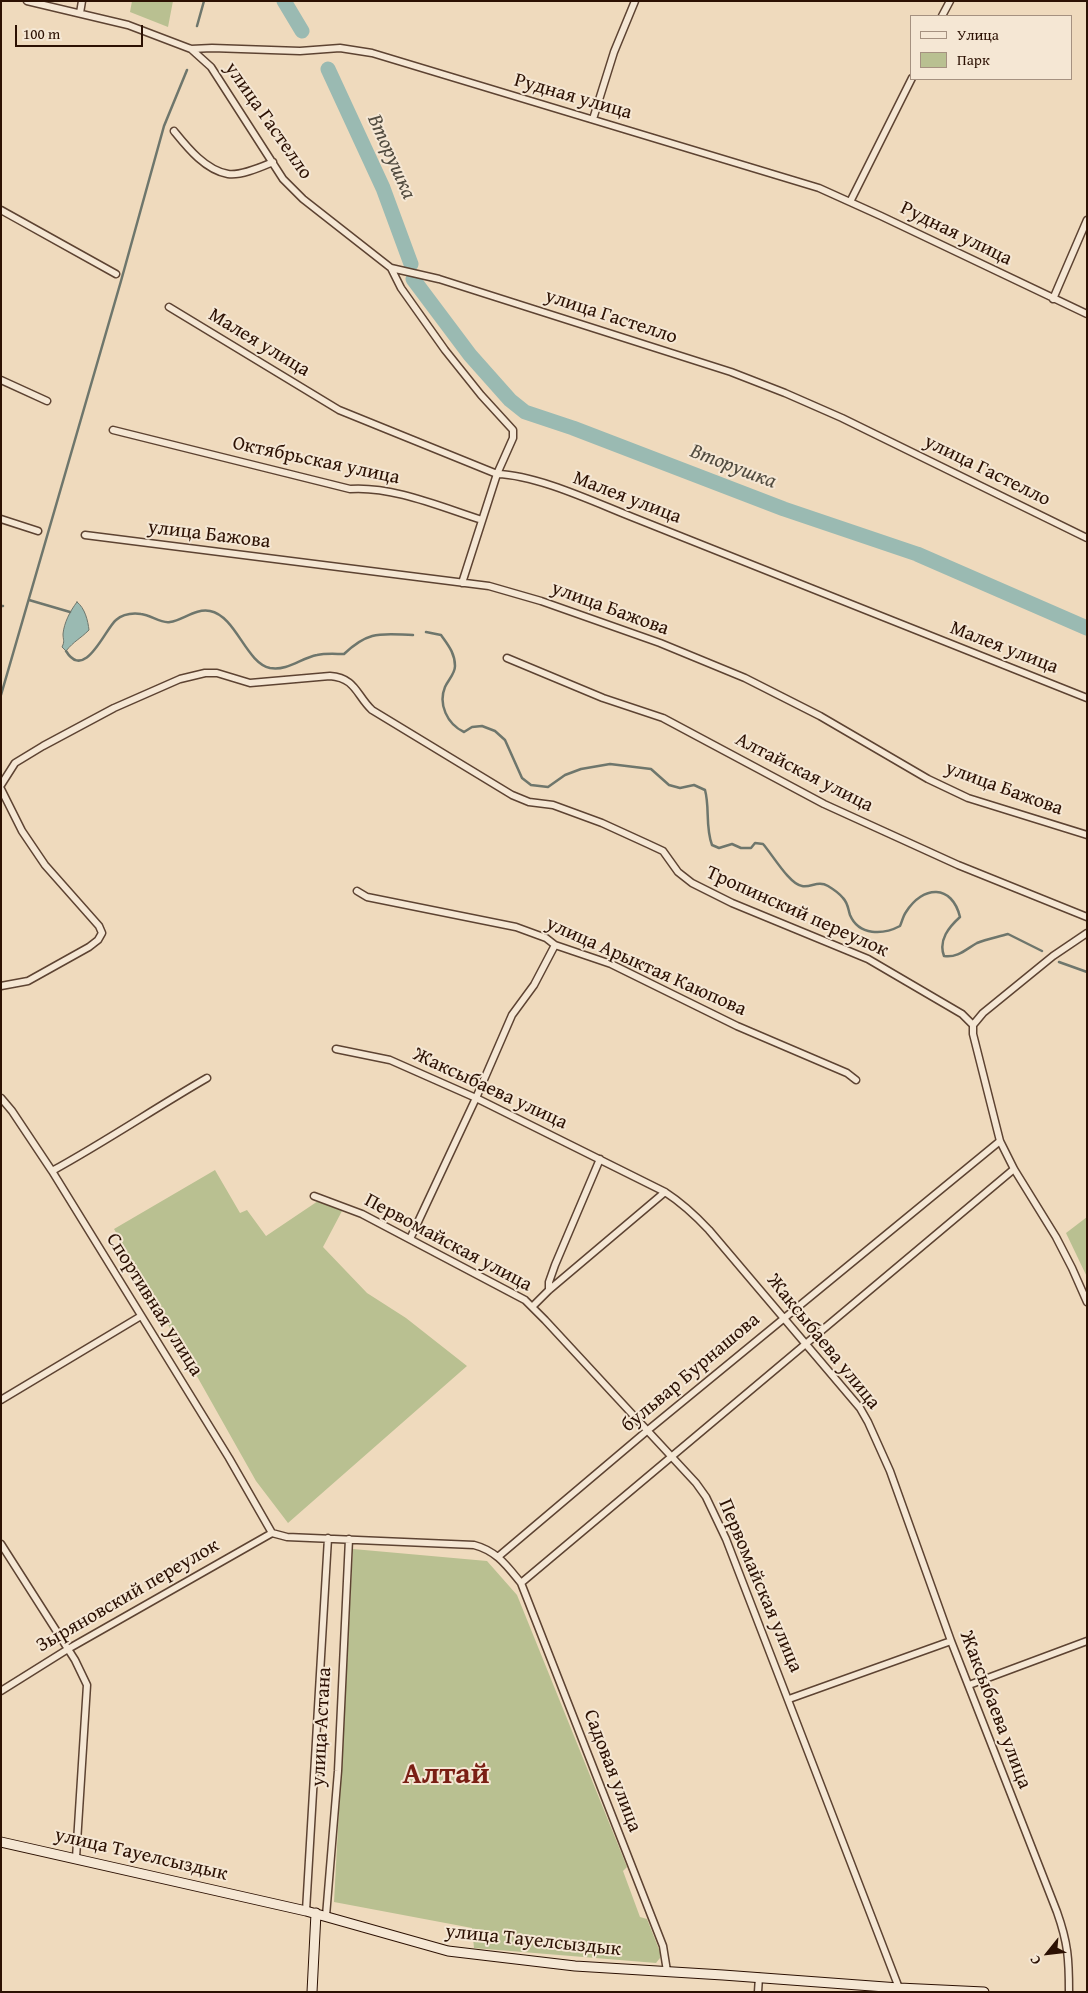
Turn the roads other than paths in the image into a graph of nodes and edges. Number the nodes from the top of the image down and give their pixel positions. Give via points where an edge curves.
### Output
1 (27, 1) edge
2 (82, 1) edge
3 (635, 1) edge
4 (950, 1) edge
5 (80, 13) junction
6 (943, 15) edge
7 (191, 49) junction
8 (911, 80) edge
9 (593, 119) junction
10 (174, 131) dead end
11 (272, 162) junction
12 (850, 202) junction
13 (1, 210) edge
14 (1087, 220) edge
15 (391, 268) junction
16 (116, 274) dead end
17 (1053, 299) junction
18 (169, 307) dead end
19 (1087, 314) edge
20 (1, 380) edge
21 (47, 401) dead end
22 (113, 430) dead end
23 (498, 474) junction
24 (1, 519) edge
25 (482, 520) junction
26 (38, 531) dead end
27 (84, 535) dead end
28 (1087, 538) edge
29 (462, 583) junction
30 (507, 658) dead end
31 (1087, 698) edge
32 (1, 785) edge
33 (1, 789) edge
34 (1087, 835) edge
35 (357, 891) dead end
36 (1087, 917) edge
37 (1087, 932) edge
38 (555, 945) junction
39 (1, 986) edge
40 (973, 1025) junction
41 (336, 1049) dead end
42 (207, 1078) dead end
43 (856, 1080) dead end
44 (1, 1098) edge
45 (476, 1098) junction
46 (1000, 1142) junction
47 (600, 1159) junction
48 (1014, 1169) junction
49 (52, 1171) junction
50 (665, 1192) junction
51 (314, 1196) dead end
52 (410, 1239) junction
53 (549, 1290) junction
54 (1087, 1302) edge
55 (532, 1307) junction
56 (141, 1316) junction
57 (783, 1318) junction
58 (805, 1343) junction
59 (1, 1400) edge
60 (648, 1430) junction
61 (672, 1457) junction
62 (272, 1533) junction
63 (328, 1538) junction
64 (349, 1539) junction
65 (1, 1544) edge
66 (499, 1556) junction
67 (521, 1583) junction
68 (951, 1641) junction
69 (1087, 1641) edge
70 (68, 1649) junction
71 (968, 1685) junction
72 (1, 1690) edge
73 (789, 1699) junction
74 (1, 1842) edge
75 (76, 1858) junction
76 (306, 1911) junction
77 (316, 1913) junction
78 (326, 1916) junction
79 (667, 1972) junction
80 (759, 1977) junction
81 (899, 1988) junction
82 (943, 1991) edge
83 (312, 1992) edge
84 (758, 1992) edge
85 (984, 1992) edge
86 (1069, 1992) edge

1 - 5 street, Рудная улица
2 - 5 street
3 - 9 street via 614,52
4 - 6 street
5 - 7 street, Рудная улица via 153,33
7 - 9 street, Рудная улица via 300,51 340,48 372,52
7 - 11 street, улица Гастелло via 211,67
8 - 12 street
9 - 12 street, Рудная улица via 819,188
10 - 11 street via 212,168 228,174 256,170
11 - 15 street, улица Гастелло via 303,199
12 - 17 street, Рудная улица
13 - 16 street
14 - 17 street
15 - 23 street via 401,288 445,350 513,430 513,438
15 - 28 street, улица Гастелло via 439,279 731,372 842,418
17 - 19 street, Рудная улица
18 - 23 street, Малея улица via 338,410
20 - 21 street
22 - 25 street, Октябрьская улица via 350,489 368,488 397,494
23 - 25 street
23 - 31 street, Малея улица via 511,474 607,507
24 - 26 street
25 - 29 street
27 - 29 street, улица Бажова
29 - 34 street, улица Бажова via 489,586 541,601 737,674 968,798
30 - 36 street, Алтайская улица via 603,698 663,718 833,808 958,865
32 - 40 street, Тропинский переулок via 15,763 43,746 114,708 180,679 205,673 217,673 250,683 341,677 353,685 372,710 512,795 529,802 554,804 648,844 663,852 678,872 692,883 732,903 868,959 962,1014
33 - 39 street via 22,832 45,865 102,933 89,947 36,976
35 - 38 street, улица Арыктая Каюпова via 368,897 516,927 546,938
37 - 40 street via 1053,956
38 - 43 street, улица Арыктая Каюпова via 611,964
38 - 45 street via 534,985 512,1015
40 - 46 street
41 - 45 street, Жаксыбаева улица via 390,1060
42 - 49 street
44 - 49 street, Спортивная улица
45 - 47 street, Жаксыбаева улица
45 - 52 street
46 - 48 street
46 - 57 street, бульвар Бурнашова
47 - 50 street, Жаксыбаева улица
47 - 53 street via 554,1265
48 - 54 street via 1056,1237
48 - 58 street
49 - 56 street, Спортивная улица
50 - 53 street
50 - 57 street, Жаксыбаева улица via 691,1210
51 - 52 street, Первомайская улица via 362,1214
52 - 55 street, Первомайская улица via 525,1300
53 - 55 street
55 - 60 street, Первомайская улица
56 - 59 street
56 - 62 street, Спортивная улица
57 - 58 street, Жаксыбаева улица
57 - 60 street, бульвар Бурнашова
58 - 61 street
58 - 68 street, Жаксыбаева улица via 868,1422 890,1471
60 - 61 street, Первомайская улица
60 - 66 street, бульвар Бурнашова
61 - 67 street
61 - 73 street, Первомайская улица via 706,1497 726,1539
62 - 63 street via 287,1537
62 - 70 street, Зыряновский переулок
63 - 64 street
63 - 76 street, улица Астана
64 - 66 street via 474,1545
64 - 78 street, улица Астана via 338,1771
65 - 70 street
66 - 67 street, Садовая улица
67 - 79 street, Садовая улица via 663,1946
68 - 71 street, Жаксыбаева улица
68 - 73 street
69 - 71 street
70 - 72 street, Зыряновский переулок
70 - 75 street via 87,1685
71 - 86 street, Жаксыбаева улица via 1066,1939
73 - 81 street, Первомайская улица
74 - 75 street, улица Тауелсыздык
75 - 76 street, улица Тауелсыздык
76 - 77 street, улица Тауелсыздык
77 - 78 street, улица Тауелсыздык
77 - 83 street
78 - 79 street, улица Тауелсыздык via 448,1951 565,1965
79 - 80 street, улица Тауелсыздык
80 - 81 street, улица Тауелсыздык
80 - 84 street
81 - 82 street, улица Тауелсыздык
82 - 85 street, улица Тауелсыздык

